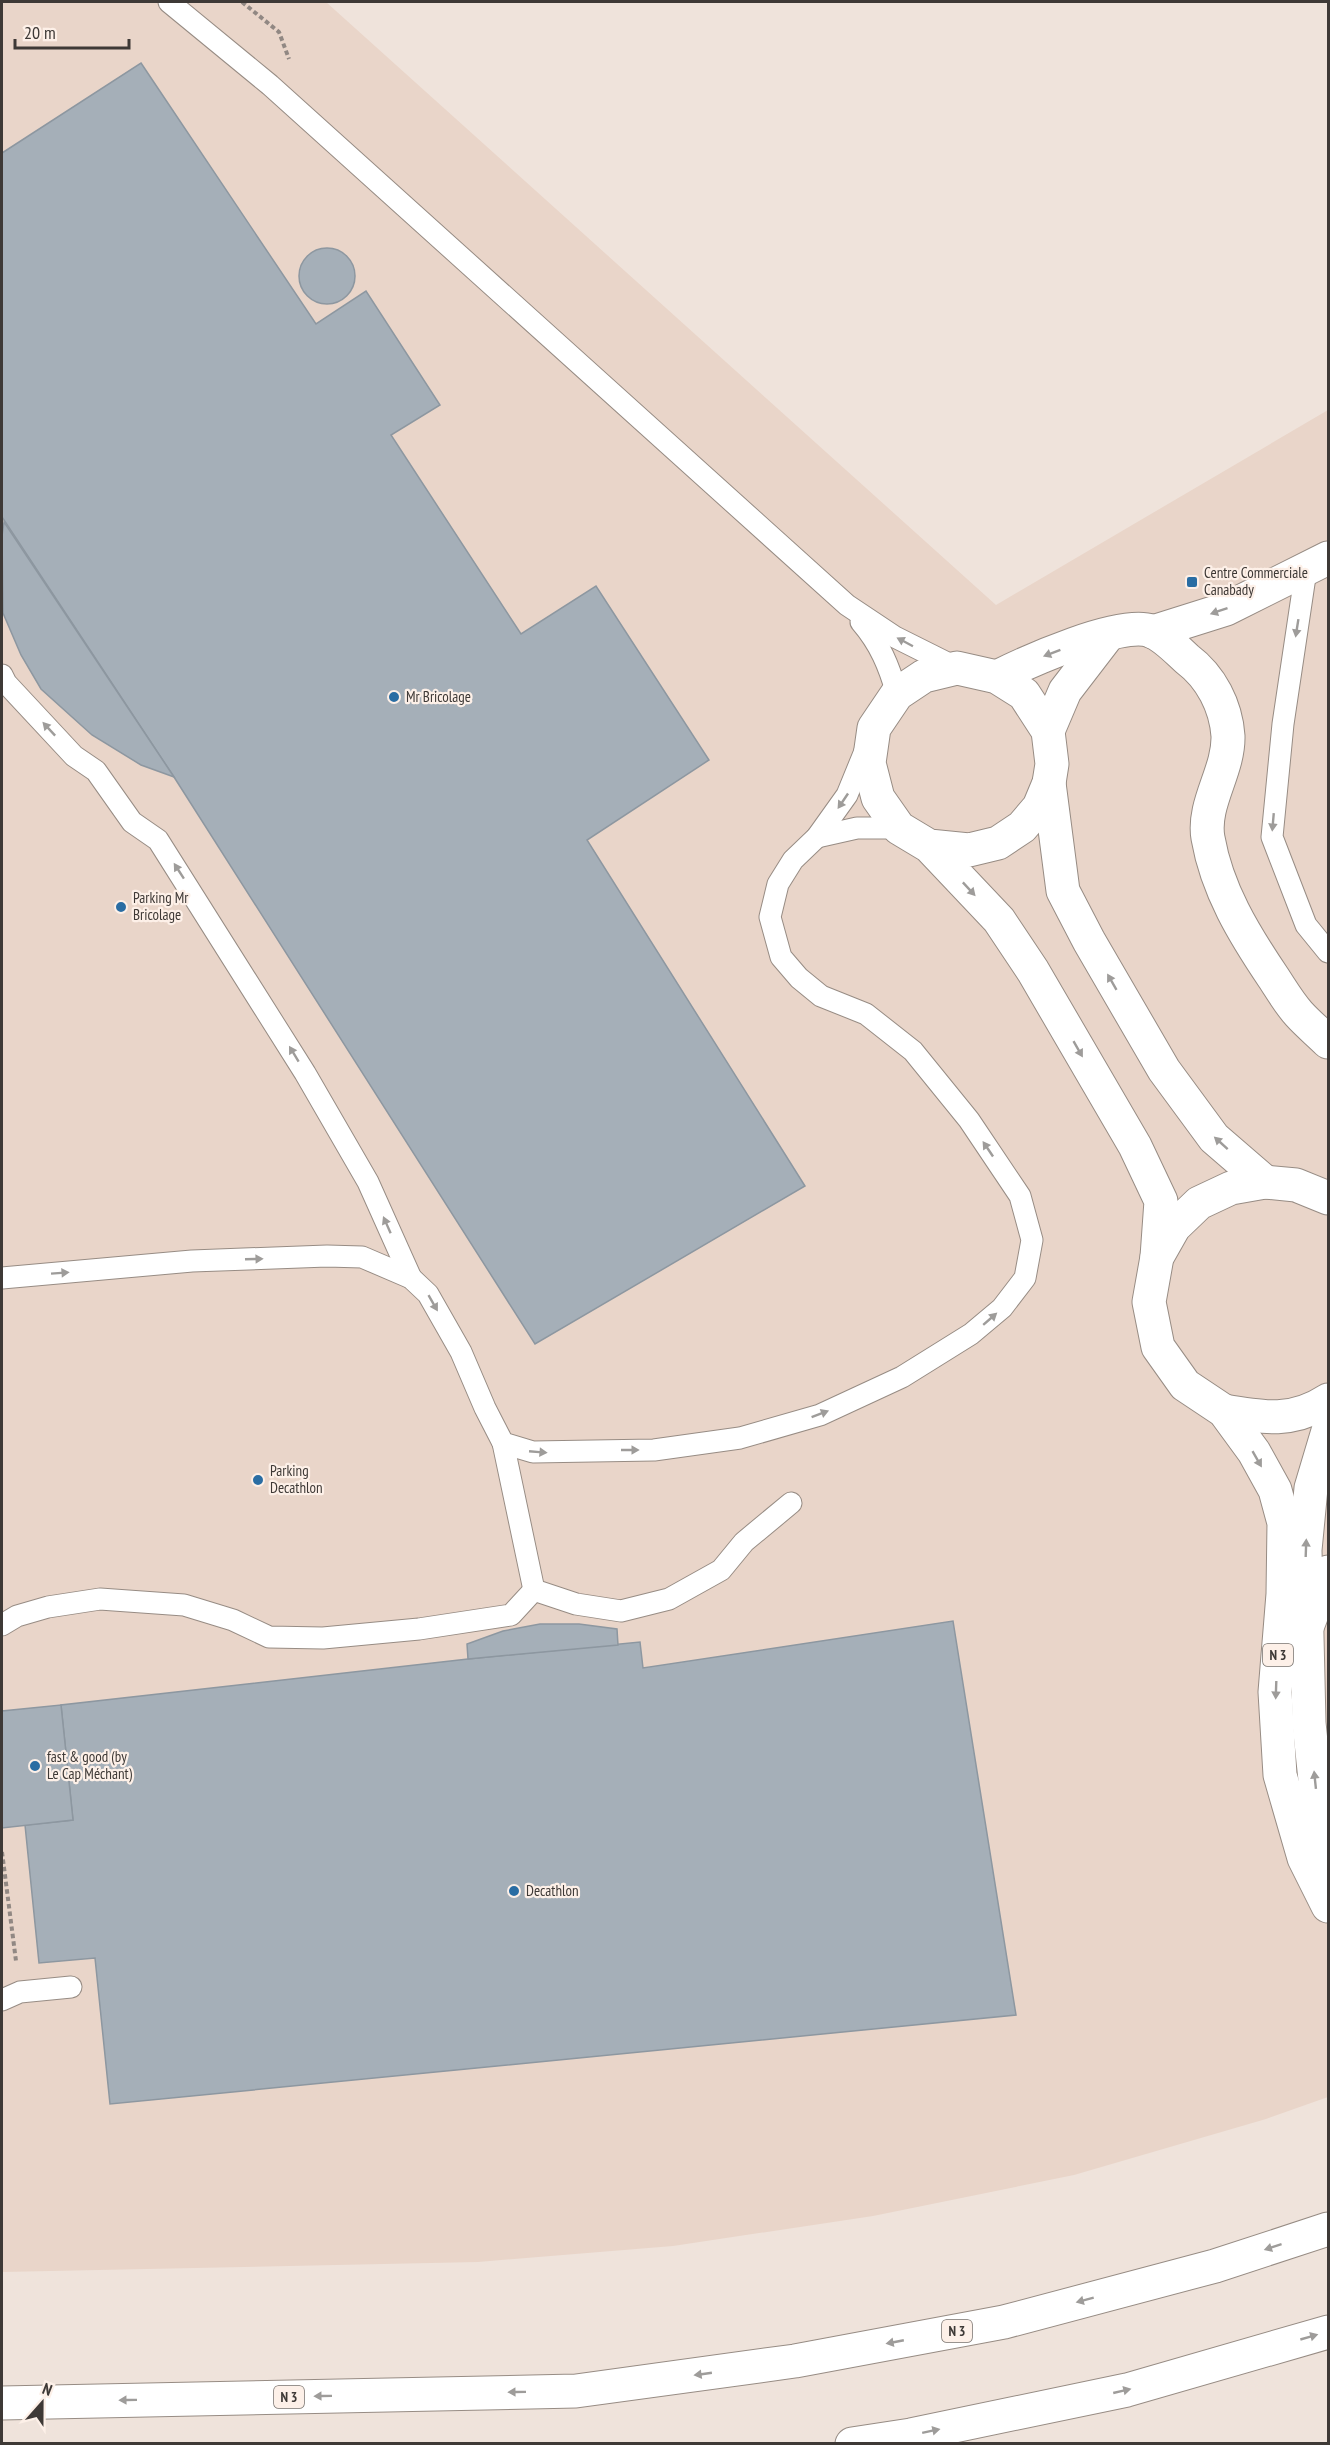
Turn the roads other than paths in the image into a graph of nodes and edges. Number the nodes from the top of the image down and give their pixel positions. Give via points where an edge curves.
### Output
1 (169, 2) edge
2 (1318, 564) edge
3 (847, 605) junction
4 (1153, 632) junction
5 (1108, 635) junction
6 (957, 668) junction
7 (2, 675) edge
8 (997, 677) junction
9 (897, 694) junction
10 (874, 728) junction
11 (1048, 731) junction
12 (1049, 783) junction
13 (900, 828) junction
14 (817, 837) junction
15 (929, 846) junction
16 (1329, 952) edge
17 (1329, 1042) edge
18 (1264, 1182) junction
19 (1329, 1198) edge
20 (1156, 1257) junction
21 (2, 1278) edge
22 (411, 1278) junction
23 (1329, 1400) edge
24 (1224, 1410) junction
25 (1329, 1431) edge
26 (503, 1443) junction
27 (791, 1503) dead end
28 (1329, 1572) edge
29 (534, 1590) junction
30 (2, 1625) edge
31 (1307, 1627) junction
32 (1329, 1880) edge
33 (1329, 1906) edge
34 (71, 1987) dead end
35 (10, 1996) edge
36 (1329, 2229) edge
37 (1329, 2332) edge
38 (2, 2403) edge
39 (852, 2444) edge

1 - 3 lane via 270,85
2 -> 4 main road via 1226,609
2 -> 16 lane via 1282,724 1272,837 1306,925
6 -> 3 lane via 895,637
3 - 9 lane via 876,640
4 - 5 main road via 1136,628
4 - 17 main road via 1197,666 1216,691 1226,718 1228,738 1208,836 1228,904 1298,1013
5 -> 8 main road via 1055,651
5 - 11 main road via 1065,691
6 - 8 main road
6 - 9 main road via 924,676
22 -> 7 lane via 368,1182 305,1072 158,840 132,822 96,771 74,756
8 - 11 main road via 1024,694
9 - 10 main road
10 - 13 main road via 869,763 878,798
10 -> 14 lane via 847,795
11 - 12 main road via 1052,764
12 - 15 main road via 1039,807 1022,827 998,843 969,850
18 -> 12 main road via 1214,1138 1170,1078 1089,941 1063,891
13 - 14 lane via 857,828
13 - 15 main road
26 -> 14 lane via 533,1452 654,1450 740,1438 820,1415 902,1377 971,1334 1002,1308 1025,1278 1032,1240 1020,1196 969,1120 913,1051 866,1014 821,996 781,957 770,917 777,884 793,860
15 -> 20 main road via 999,920 1135,1146 1161,1201
18 - 19 main road via 1296,1185
18 - 20 main road via 1231,1188 1199,1203 1174,1227
20 - 24 main road via 1149,1302 1158,1347 1185,1385
21 -> 22 lane via 192,1261 327,1256 362,1257
22 -> 26 lane via 428,1294 461,1352
23 - 24 main road via 1312,1411 1268,1419
24 -> 33 main road, N 3 via 1275,1490 1284,1523 1275,1692 1280,1775 1304,1858
31 -> 25 main road via 1305,1550 1311,1488
26 - 29 lane
27 - 29 lane via 744,1542 721,1570 669,1599 621,1611 576,1604
28 - 31 main road, N 3
29 - 30 lane via 512,1615 323,1638 269,1637 233,1620 184,1605 100,1599 48,1607
32 -> 31 main road, N 3 via 1309,1723
34 - 35 lane
36 -> 38 main road, N 3 via 1215,2266 1005,2322 795,2361 576,2391
39 -> 37 main road via 1127,2390

